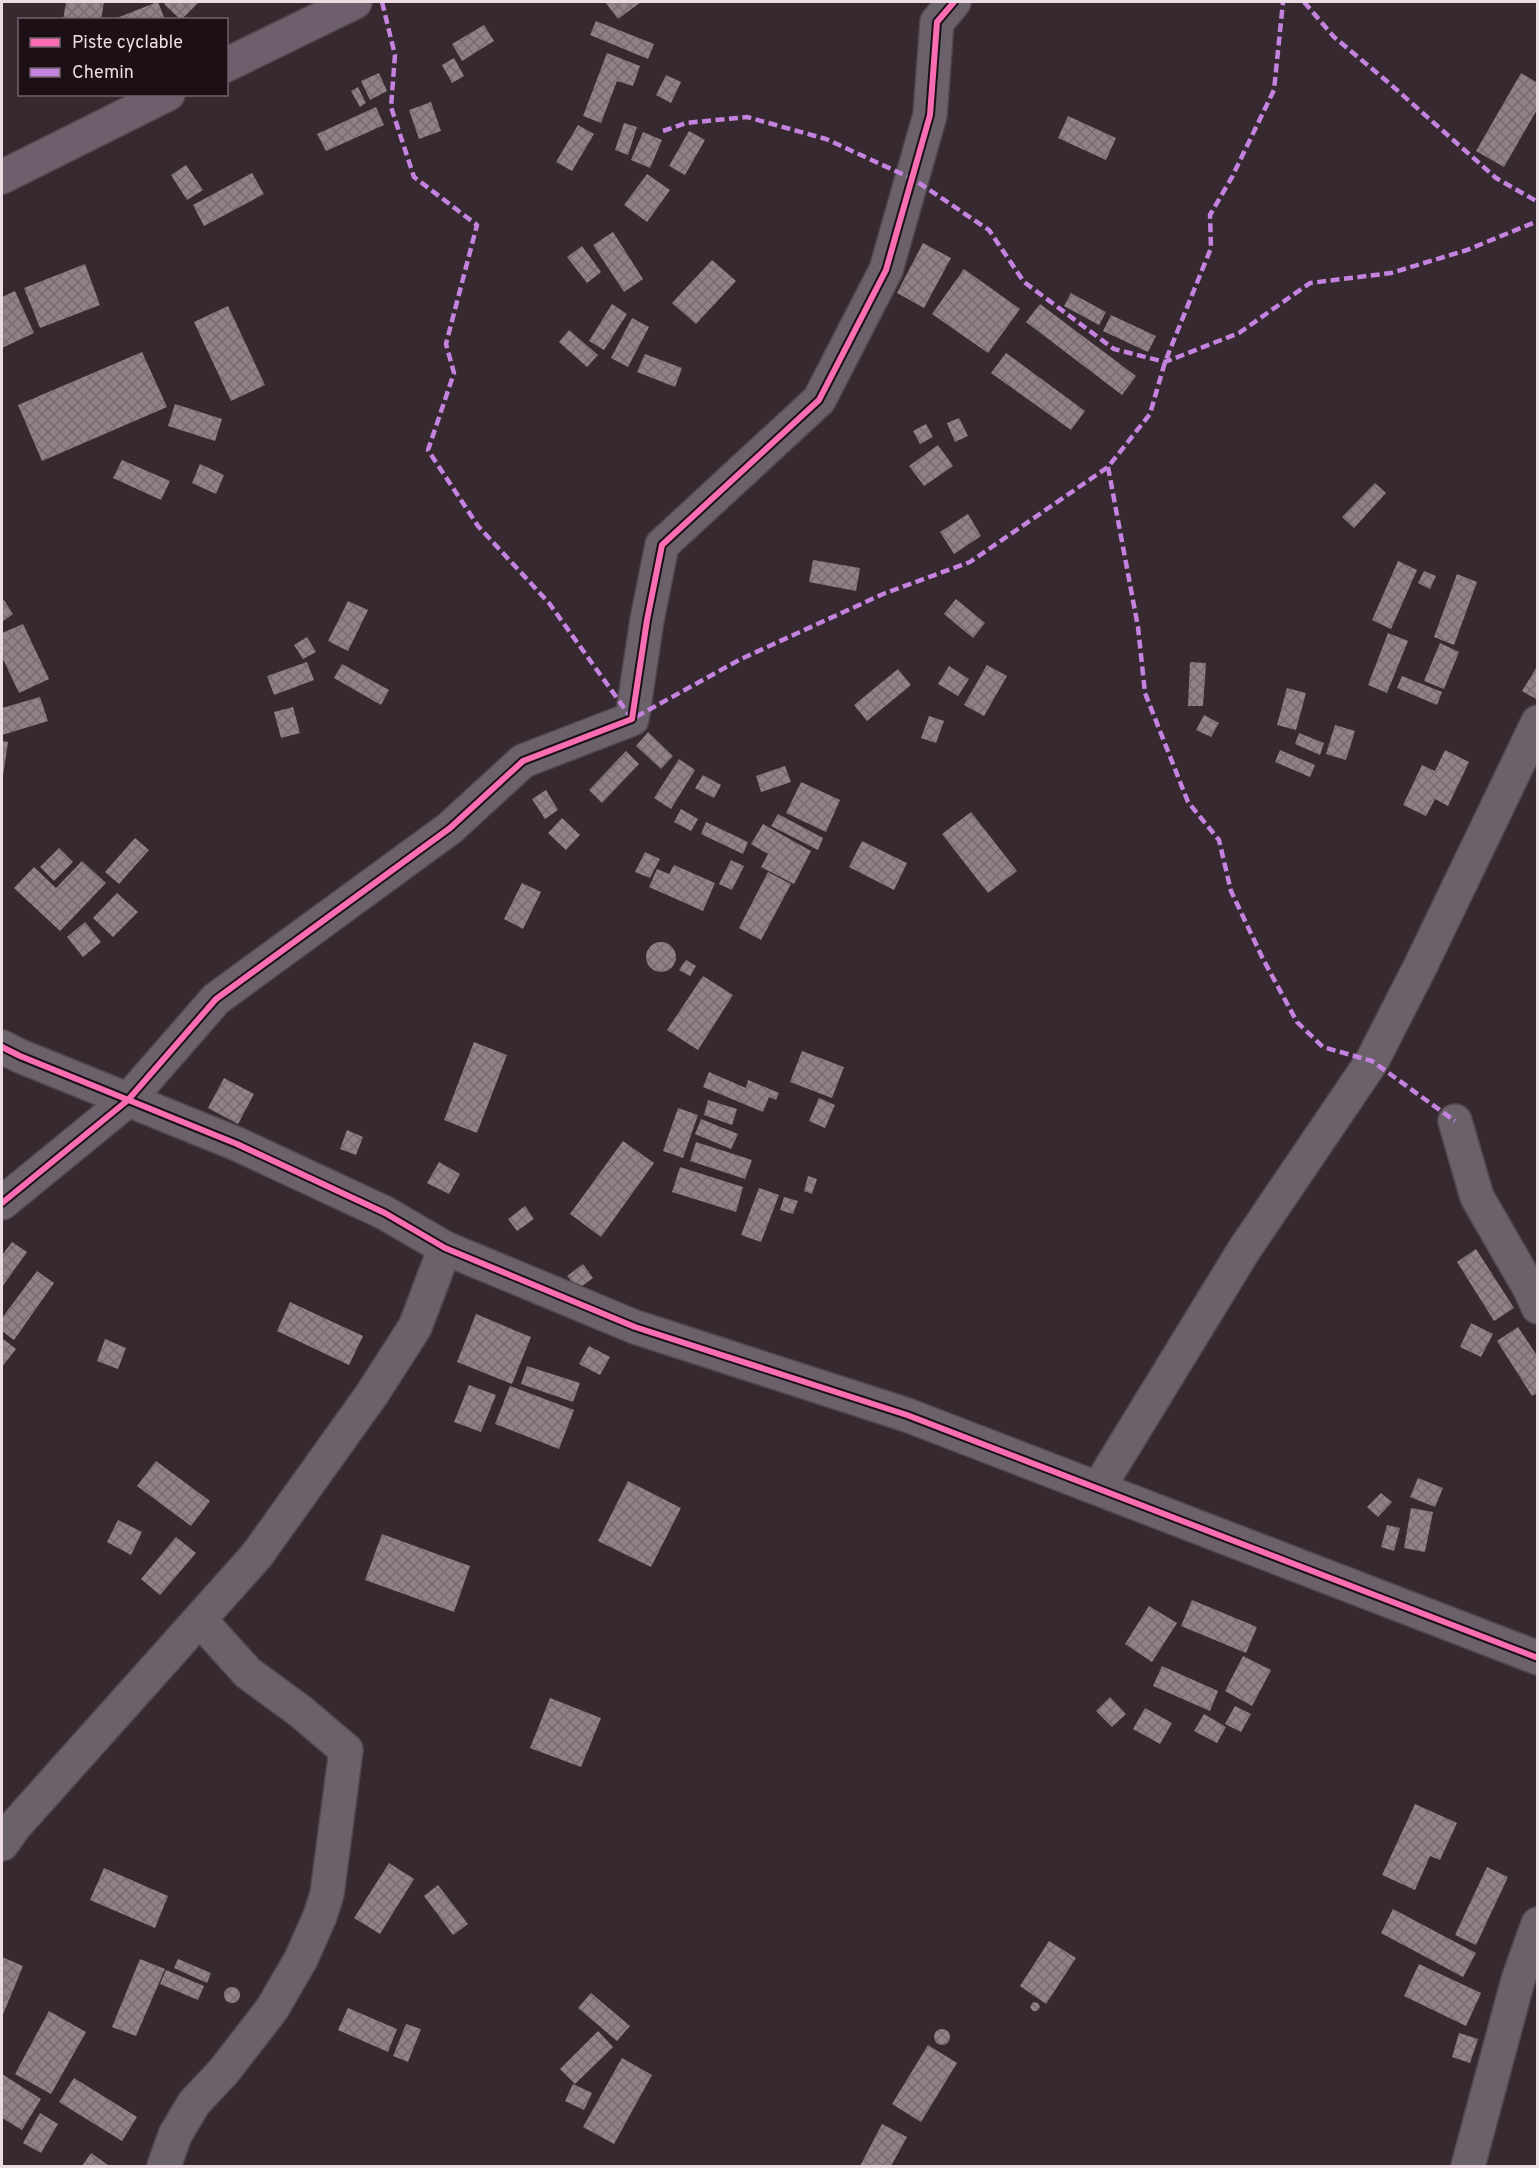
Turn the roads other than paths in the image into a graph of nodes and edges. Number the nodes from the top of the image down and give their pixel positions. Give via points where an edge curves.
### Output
1 (355, 2) edge
2 (954, 2) edge
3 (228, 64) edge
4 (164, 96) edge
5 (2, 177) edge
6 (1538, 722) edge
7 (2, 1047) edge
8 (128, 1100) junction
9 (1455, 1121) dead end
10 (2, 1203) edge
11 (445, 1248) junction
12 (1538, 1307) edge
13 (1099, 1487) junction
14 (200, 1620) junction
15 (1538, 1658) edge
16 (2, 1844) edge
17 (1538, 1924) edge
18 (164, 2166) edge
19 (1468, 2166) edge

1 - 3 main road
2 - 8 street via 937,22 930,115 886,270 819,400 662,545 632,719 523,761 450,828 216,999
4 - 5 main road
6 - 13 street via 1372,1061 1244,1250
7 - 8 street
8 - 10 street
8 - 11 street via 248,1149 386,1214
9 - 12 street via 1478,1197
11 - 13 street via 635,1328 908,1415
11 - 14 street via 415,1327 372,1394 257,1555
13 - 15 street
14 - 16 street
14 - 18 street via 248,1673 346,1750 327,1894 320,1916 272,2009 194,2103 175,2135
17 - 19 street via 1518,1980

